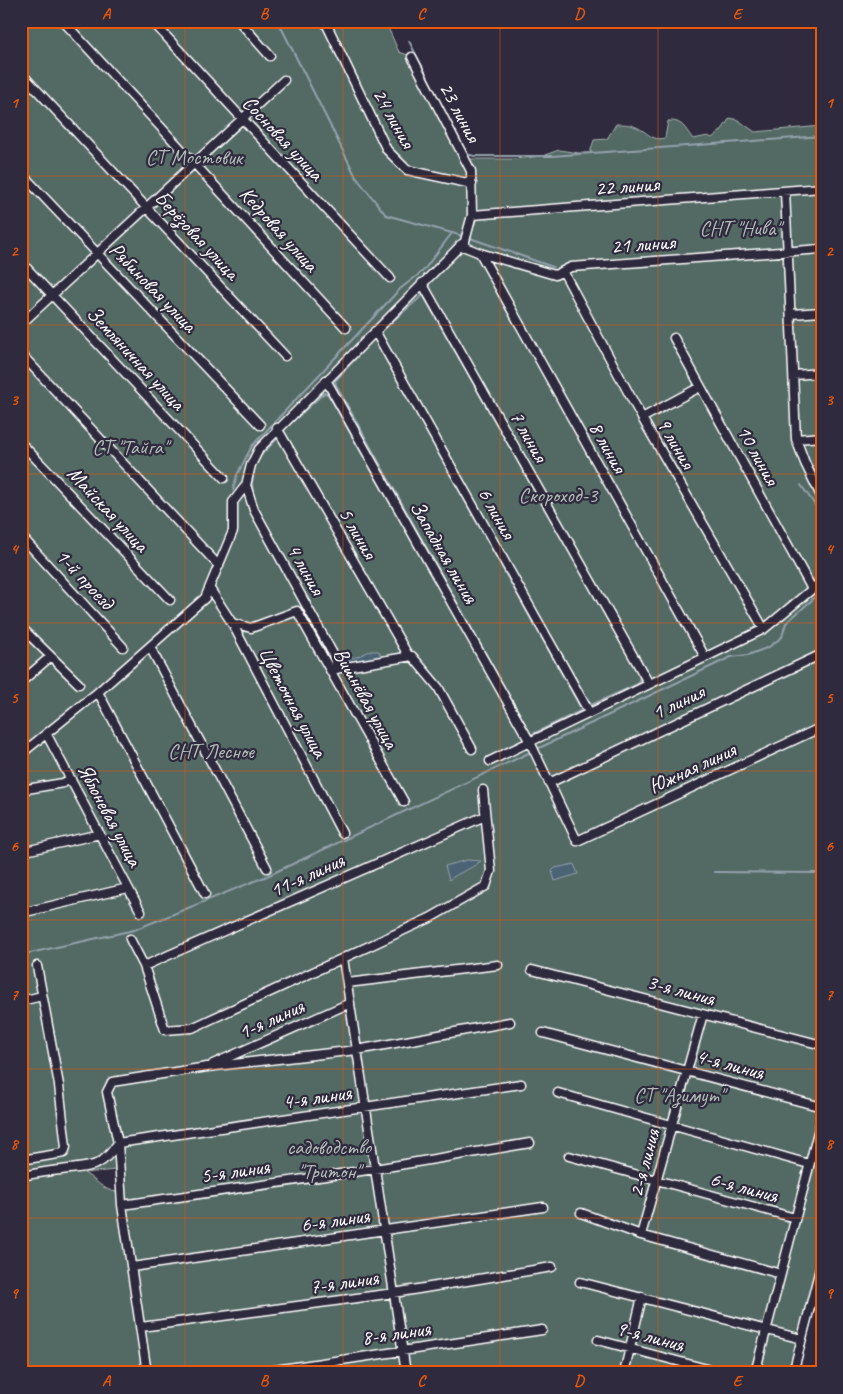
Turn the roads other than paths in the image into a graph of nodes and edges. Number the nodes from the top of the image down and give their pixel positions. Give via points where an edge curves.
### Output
1 (63, 21) edge
2 (152, 21) edge
3 (239, 21) edge
4 (325, 21) edge
5 (270, 56) dead end
6 (412, 57) dead end
7 (21, 73) edge
8 (284, 80) dead end
9 (241, 120) junction
10 (195, 163) junction
11 (21, 173) edge
12 (472, 184) junction
13 (822, 188) edge
14 (786, 191) junction
15 (147, 207) junction
16 (472, 215) junction
17 (460, 245) junction
18 (822, 249) edge
19 (788, 252) junction
20 (480, 253) junction
21 (96, 254) junction
22 (21, 262) edge
23 (564, 273) junction
24 (390, 278) dead end
25 (422, 284) junction
26 (52, 295) junction
27 (822, 312) edge
28 (792, 314) junction
29 (21, 324) edge
30 (346, 328) dead end
31 (375, 331) junction
32 (674, 338) dead end
33 (21, 354) edge
34 (285, 356) dead end
35 (822, 373) edge
36 (794, 375) junction
37 (326, 380) junction
38 (700, 387) junction
39 (642, 418) junction
40 (260, 425) dead end
41 (277, 428) junction
42 (822, 437) edge
43 (796, 439) junction
44 (21, 443) edge
45 (224, 478) dead end
46 (246, 485) junction
47 (822, 498) edge
48 (21, 536) edge
49 (219, 566) junction
50 (822, 581) edge
51 (210, 589) junction
52 (812, 589) junction
53 (170, 600) dead end
54 (232, 623) junction
55 (21, 626) edge
56 (764, 629) junction
57 (123, 647) dead end
58 (150, 647) junction
59 (822, 654) edge
60 (408, 655) junction
61 (50, 657) junction
62 (705, 657) junction
63 (333, 669) junction
64 (21, 682) edge
65 (79, 684) dead end
66 (648, 684) junction
67 (98, 692) junction
68 (589, 712) junction
69 (822, 726) edge
70 (46, 735) junction
71 (533, 748) junction
72 (472, 749) dead end
73 (21, 754) edge
74 (490, 761) dead end
75 (71, 779) junction
76 (549, 783) junction
77 (21, 790) edge
78 (483, 790) dead end
79 (404, 802) dead end
80 (485, 816) junction
81 (342, 833) dead end
82 (100, 834) junction
83 (577, 841) joint
84 (21, 852) edge
85 (267, 868) dead end
86 (128, 888) junction
87 (205, 894) dead end
88 (141, 912) dead end
89 (21, 913) edge
90 (130, 939) dead end
91 (343, 958) junction
92 (498, 965) dead end
93 (36, 966) dead end
94 (144, 966) junction
95 (532, 970) dead end
96 (347, 983) junction
97 (42, 996) junction
98 (21, 1001) edge
99 (350, 1003) junction
100 (703, 1014) junction
101 (510, 1022) dead end
102 (543, 1033) dead end
103 (822, 1045) edge
104 (357, 1050) junction
105 (207, 1067) junction
106 (688, 1071) junction
107 (521, 1084) dead end
108 (558, 1093) dead end
109 (822, 1107) edge
110 (366, 1108) junction
111 (822, 1117) edge
112 (672, 1125) junction
113 (118, 1143) junction
114 (530, 1143) dead end
115 (569, 1156) dead end
116 (21, 1160) edge
117 (809, 1164) junction
118 (375, 1169) junction
119 (21, 1176) edge
120 (658, 1182) junction
121 (122, 1205) junction
122 (543, 1207) dead end
123 (581, 1213) dead end
124 (795, 1218) junction
125 (384, 1230) junction
126 (642, 1235) junction
127 (822, 1261) edge
128 (132, 1267) junction
129 (552, 1267) dead end
130 (781, 1274) junction
131 (580, 1282) dead end
132 (394, 1293) junction
133 (642, 1297) junction
134 (141, 1327) junction
135 (768, 1328) junction
136 (542, 1330) dead end
137 (802, 1339) junction
138 (598, 1340) dead end
139 (403, 1349) junction
140 (630, 1349) junction
141 (147, 1373) edge
142 (254, 1373) edge
143 (406, 1373) edge
144 (624, 1373) edge
145 (722, 1373) edge
146 (755, 1373) edge
147 (793, 1373) edge

1 - 10 street, Кедровая улица
2 - 9 street, Сосновая улица
3 - 5 street
4 - 12 street, 24 линия via 387,150 396,160 407,170
6 - 12 street, 23 линия via 471,171
7 - 15 street, Берёзовая улица
8 - 9 street
9 - 10 street
9 - 24 street, Сосновая улица
10 - 15 street
10 - 30 street, Кедровая улица
11 - 21 street, Рябиновая улица
12 - 16 street, 23 линия
13 - 14 street, 22 линия
14 - 16 street, 22 линия
14 - 19 street
15 - 21 street
15 - 34 street, Берёзовая улица
16 - 17 street, 23 линия via 465,241
17 - 20 street
17 - 25 street
18 - 19 street, 21 линия
19 - 23 street, 21 линия via 571,267
19 - 28 street
20 - 23 street via 555,276
20 - 62 street, 8 линия
21 - 26 street
21 - 40 street, Рябиновая улица
22 - 26 street, Земляничная улица
23 - 39 street, 9 линия
25 - 31 street
25 - 66 street, 7 линия
26 - 29 street
26 - 45 street, Земляничная улица
27 - 28 street
28 - 36 street
31 - 37 street
31 - 68 street, 6 линия
32 - 38 street, 10 линия
33 - 49 street
35 - 36 street
36 - 43 street
37 - 41 street
37 - 71 street, Западная линия
38 - 39 street
38 - 52 street, 10 линия
39 - 56 street, 9 линия
41 - 46 street via 259,449
41 - 60 street, 5 линия
42 - 43 street
43 - 47 street
44 - 53 street, Майская улица
46 - 49 street via 233,502 233,531
46 - 63 street, 4 линия via 254,510 333,654
48 - 57 street, 1-й проезд
49 - 51 street
50 - 52 street
51 - 54 street, Цветочная улица
51 - 58 street via 193,610
52 - 56 street
54 - 63 street, Вишнёвая улица via 251,628 297,611
54 - 81 street, Цветочная улица
55 - 61 street
56 - 62 street
58 - 67 street
58 - 85 street
59 - 76 street, 1 линия
60 - 63 street
60 - 72 street, 5 линия via 438,687
61 - 64 street
61 - 65 street
62 - 66 street
63 - 79 street, Вишнёвая улица
66 - 68 street
67 - 70 street
67 - 87 street
68 - 71 street
69 - 83 street, Южная линия
70 - 73 street
70 - 75 street, Яблоневая улица
71 - 74 street
71 - 76 street, Западная линия
75 - 77 street
75 - 82 street, Яблоневая улица
76 - 83 street, Западная линия
78 - 80 street
80 - 91 street via 491,871 486,886 430,918
80 - 94 street, 11-я линия
82 - 84 street
82 - 86 street, Яблоневая улица
86 - 88 street, Яблоневая улица
86 - 89 street
90 - 94 street
91 - 94 street via 192,1028 175,1031 165,1030
91 - 96 street
92 - 96 street
93 - 97 street
95 - 100 street, 3-я линия
96 - 99 street
97 - 98 street
97 - 116 street via 60,1085 66,1147 64,1153
99 - 104 street
99 - 105 street, 1-я линия
100 - 103 street, 3-я линия
100 - 106 street, 2-я линия
101 - 104 street
102 - 106 street, 4-я линия
104 - 105 street
104 - 110 street
105 - 113 street via 112,1082 108,1092
106 - 109 street, 4-я линия
106 - 112 street, 2-я линия
107 - 110 street, 4-я линия
108 - 112 street
110 - 113 street, 4-я линия
110 - 118 street
111 - 117 street
112 - 117 street
112 - 120 street, 2-я линия
113 - 119 street via 109,1157 87,1169
113 - 121 street
114 - 118 street, 5-я линия
115 - 120 street, 6-я линия
117 - 124 street
118 - 121 street, 5-я линия
118 - 125 street
120 - 124 street, 6-я линия
120 - 126 street, 2-я линия
121 - 128 street
122 - 125 street, 6-я линия
123 - 126 street
124 - 130 street
125 - 128 street, 6-я линия
125 - 132 street
126 - 130 street
127 - 137 street
128 - 134 street
129 - 132 street, 7-я линия
130 - 135 street
131 - 133 street
132 - 134 street, 7-я линия
132 - 139 street
133 - 135 street
133 - 140 street
134 - 141 street
135 - 137 street
135 - 146 street
136 - 139 street, 8-я линия
137 - 147 street
138 - 140 street, 9-я линия
139 - 142 street, 8-я линия
139 - 143 street
140 - 144 street
140 - 145 street, 9-я линия

